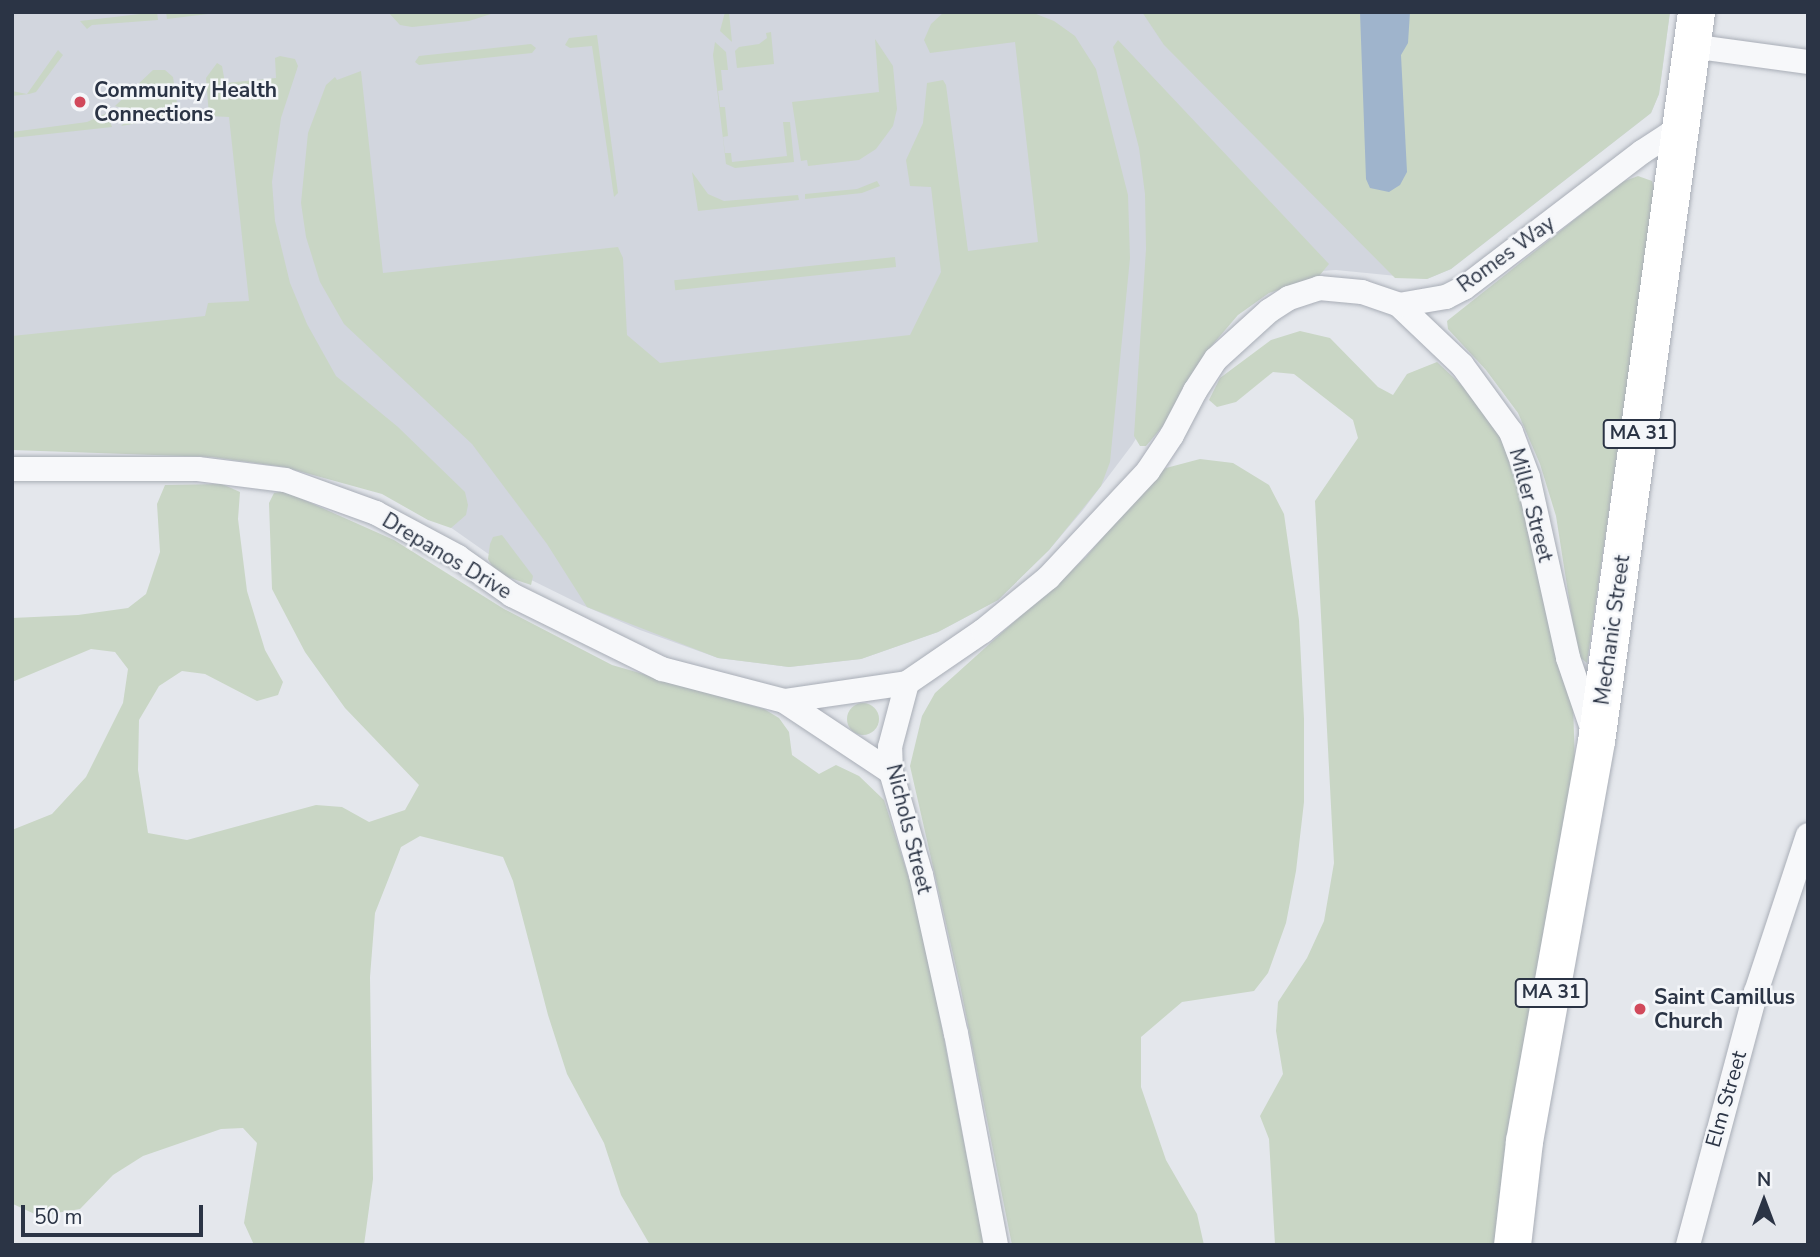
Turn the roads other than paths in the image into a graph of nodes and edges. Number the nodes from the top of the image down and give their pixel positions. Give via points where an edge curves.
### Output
1 (1694, 29) edge
2 (1808, 62) edge
3 (1682, 126) junction
4 (1399, 305) junction
5 (12, 469) edge
6 (907, 683) junction
7 (784, 701) junction
8 (1596, 741) junction
9 (891, 772) junction
10 (1808, 835) edge
11 (996, 1245) edge
12 (1512, 1245) edge
13 (1688, 1245) edge

1 - 2 street
1 - 3 main road, Mechanic Street / MA 31
3 - 4 street, Romes Way via 1464,288 1427,303
3 - 8 main road, Mechanic Street / MA 31
4 - 6 street, Romes Way via 1342,288 1318,288 1269,311 1216,359 1166,446 1048,578
4 - 8 street, Miller Street via 1462,365 1511,432 1528,477 1568,658
5 - 7 street, Drepanos Drive via 198,469 262,475 310,488 376,513 512,595 662,669
6 - 7 street, Drepanos Drive
6 - 9 street, Nichols Street via 890,747
7 - 9 street, Drepanos Drive
8 - 12 main road, Mechanic Street / MA 31 via 1524,1140
9 - 11 street, Nichols Street via 927,902
10 - 13 street, Elm Street via 1756,992

